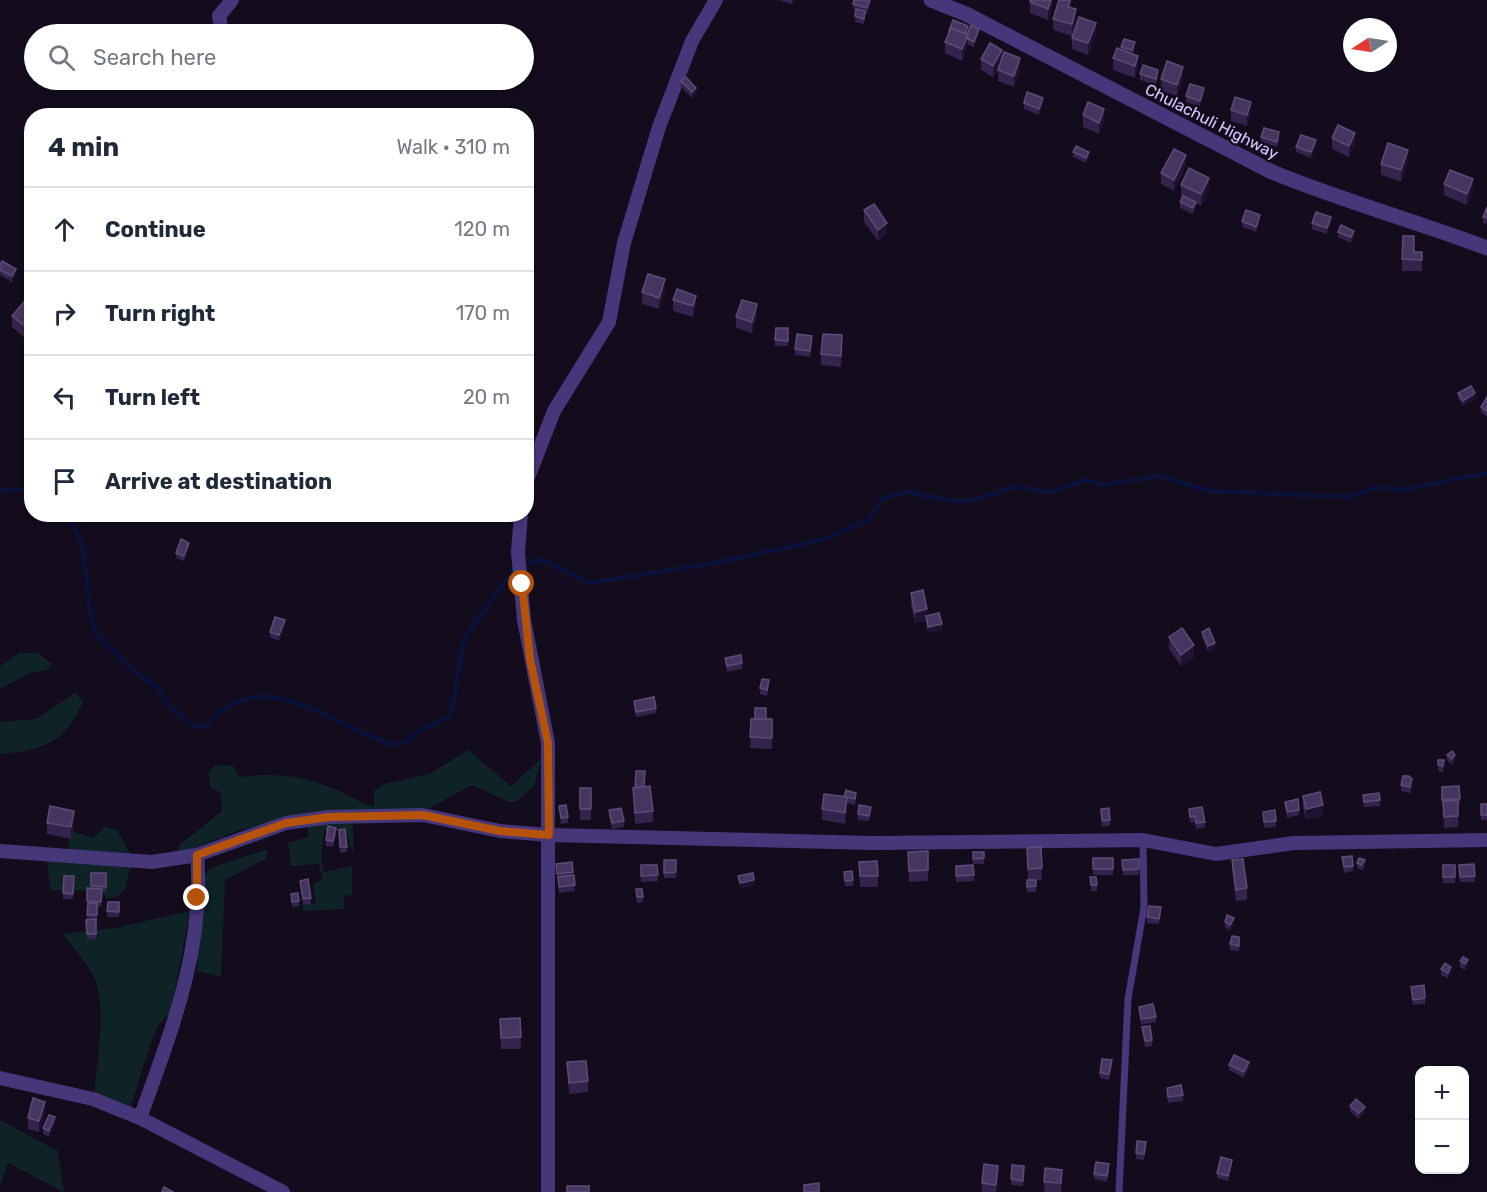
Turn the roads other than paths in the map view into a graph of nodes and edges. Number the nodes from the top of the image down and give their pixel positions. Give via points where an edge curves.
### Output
1 (232, 0) edge
2 (716, 0) edge
3 (931, 0) edge
4 (220, 24) edge
5 (1487, 248) edge
6 (534, 462) edge
7 (520, 522) edge
8 (549, 835) junction
9 (1143, 840) junction
10 (1487, 840) edge
11 (0, 851) edge
12 (197, 855) junction
13 (0, 1078) edge
14 (140, 1118) junction
15 (283, 1192) edge
16 (548, 1192) edge
17 (1119, 1192) edge

1 - 4 street via 219,16
2 - 6 street via 692,41 659,127 624,243 609,322 554,411
3 - 5 street, Chulachuli Highway via 1019,41 1272,172
7 - 8 street via 518,552 524,620 548,743
8 - 9 street via 874,843
8 - 12 street via 500,831 423,815 329,817 286,823
8 - 16 street
9 - 10 street via 1216,854 1294,843
9 - 17 lane via 1144,907 1128,999
11 - 12 street via 152,862
12 - 14 street via 199,876 189,973
13 - 14 street via 93,1099
14 - 15 street

